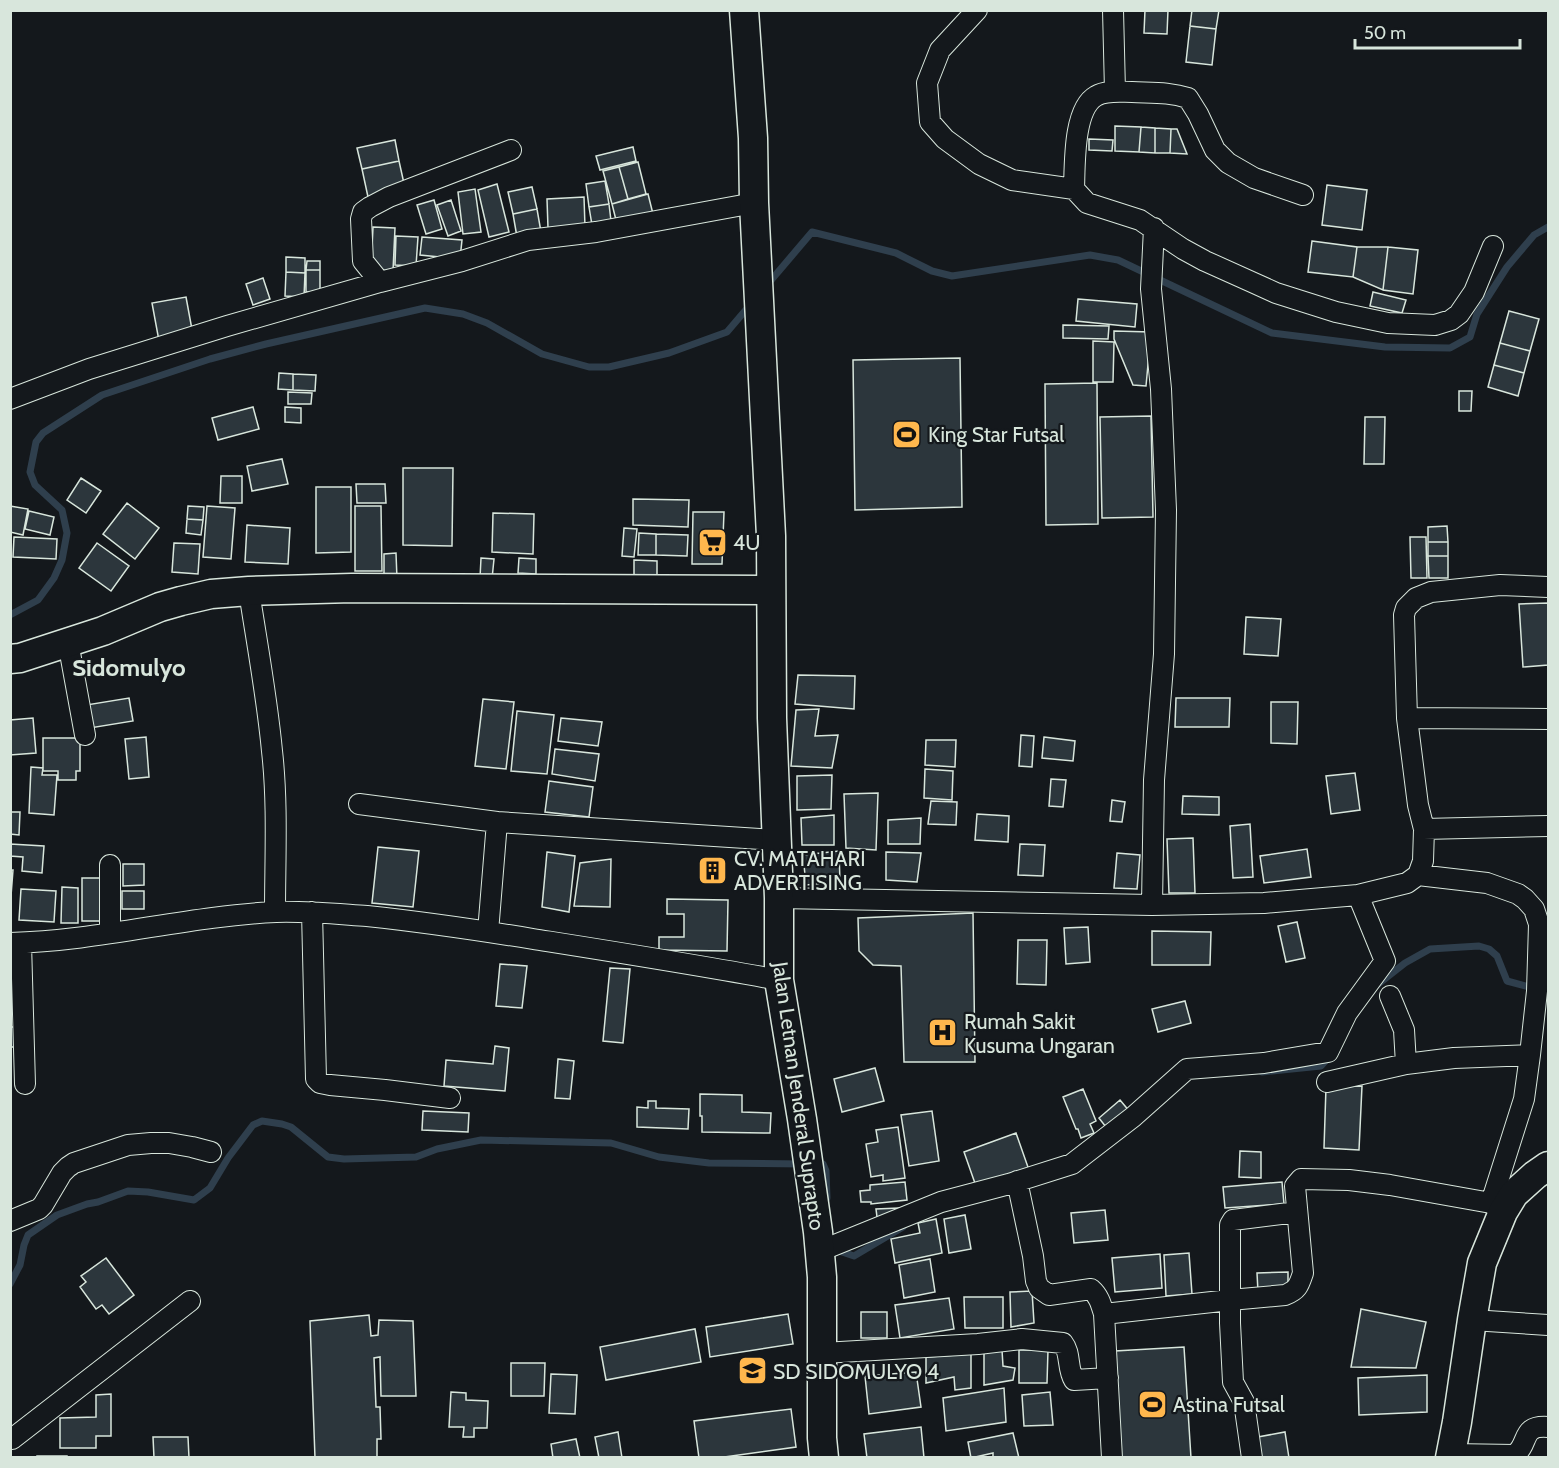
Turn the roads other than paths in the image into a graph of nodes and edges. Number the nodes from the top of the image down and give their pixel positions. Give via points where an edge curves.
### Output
1 (744, 10) edge
2 (977, 10) edge
3 (1113, 10) edge
4 (1115, 92) junction
5 (511, 150) dead end
6 (1074, 189) junction
7 (1303, 195) dead end
8 (754, 203) junction
9 (1154, 228) junction
10 (1493, 246) dead end
11 (380, 282) junction
12 (10, 399) edge
13 (1548, 587) edge
14 (771, 590) junction
15 (249, 591) junction
16 (68, 642) junction
17 (10, 660) edge
18 (1407, 718) junction
19 (1548, 719) edge
20 (85, 735) dead end
21 (359, 804) dead end
22 (497, 822) junction
23 (1548, 826) edge
24 (1424, 829) junction
25 (776, 840) junction
26 (110, 865) dead end
27 (1418, 875) junction
28 (1358, 895) junction
29 (779, 898) junction
30 (1152, 904) junction
31 (275, 912) junction
32 (312, 912) junction
33 (488, 932) junction
34 (110, 933) junction
35 (16, 943) edge
36 (779, 980) junction
37 (1390, 996) dead end
38 (1530, 1055) junction
39 (1406, 1064) junction
40 (1327, 1082) dead end
41 (25, 1084) dead end
42 (450, 1098) dead end
43 (211, 1152) dead end
44 (1548, 1166) edge
45 (1018, 1188) junction
46 (1497, 1207) junction
47 (1297, 1212) junction
48 (10, 1221) edge
49 (827, 1248) junction
50 (1230, 1300) junction
51 (190, 1301) dead end
52 (1104, 1314) junction
53 (1472, 1320) junction
54 (1548, 1325) edge
55 (823, 1353) junction
56 (1108, 1378) junction
57 (1548, 1427) edge
58 (12, 1445) edge
59 (1450, 1456) edge
60 (825, 1458) edge
61 (1112, 1458) edge
62 (1252, 1458) edge

1 - 8 main road, Jalan Letnan Jenderal Suprapto
2 - 6 street via 940,50 927,84 930,122 945,139 979,164 1012,180
3 - 4 street
4 - 6 street via 1094,97 1084,110
4 - 7 street via 1173,93 1188,98 1215,150 1228,163 1254,178
5 - 11 street via 389,197 363,212 363,261
6 - 9 street via 1087,203
8 - 11 street via 596,232 528,240
8 - 14 main road, Jalan Letnan Jenderal Suprapto
9 - 10 street via 1205,261 1276,293 1336,312 1422,326 1442,324 1459,314 1474,292
9 - 30 street via 1151,289 1161,389 1166,510 1164,654
11 - 12 street via 89,369
13 - 18 street via 1478,586 1431,592 1410,603 1404,615
14 - 15 main road
14 - 25 main road, Jalan Letnan Jenderal Suprapto
15 - 16 main road via 181,601
15 - 31 street via 273,752
16 - 17 main road
16 - 20 street
18 - 19 street
18 - 24 street
21 - 22 street
22 - 25 street
22 - 33 street
23 - 24 street
24 - 27 street via 1423,861
25 - 29 main road, Jalan Letnan Jenderal Suprapto
26 - 34 street
27 - 28 street via 1407,883
27 - 38 street via 1487,884 1518,894 1533,909 1539,924
28 - 30 street via 1264,903
28 - 45 street via 1385,961 1347,1013 1328,1053 1187,1069 1072,1164
29 - 30 street
29 - 36 main road, Jalan Letnan Jenderal Suprapto
31 - 32 street
31 - 34 street
32 - 33 street
32 - 42 street via 317,1081
33 - 36 street
34 - 35 street
35 - 41 street
36 - 49 main road, Jalan Letnan Jenderal Suprapto via 808,1161
37 - 39 street via 1404,1030
38 - 39 street
38 - 46 street via 1524,1099
39 - 40 street
43 - 48 street via 151,1143 128,1145 74,1163 62,1173 39,1209
44 - 46 main road
45 - 49 street via 941,1202
45 - 52 street via 1039,1288 1049,1295 1091,1289 1098,1295
46 - 47 street via 1390,1185 1301,1179 1295,1186
46 - 53 main road
47 - 50 street via 1231,1222
47 - 50 street via 1303,1273 1293,1292
49 - 55 main road, Jalan Letnan Jenderal Suprapto via 822,1276
50 - 52 street
50 - 62 street via 1233,1382 1244,1402
51 - 58 street
52 - 56 street
53 - 54 street
53 - 59 main road
55 - 56 street via 1022,1339 1063,1343 1074,1380
55 - 60 main road, Jalan Letnan Jenderal Suprapto
56 - 61 street
57 - 59 street via 1531,1430 1515,1455

